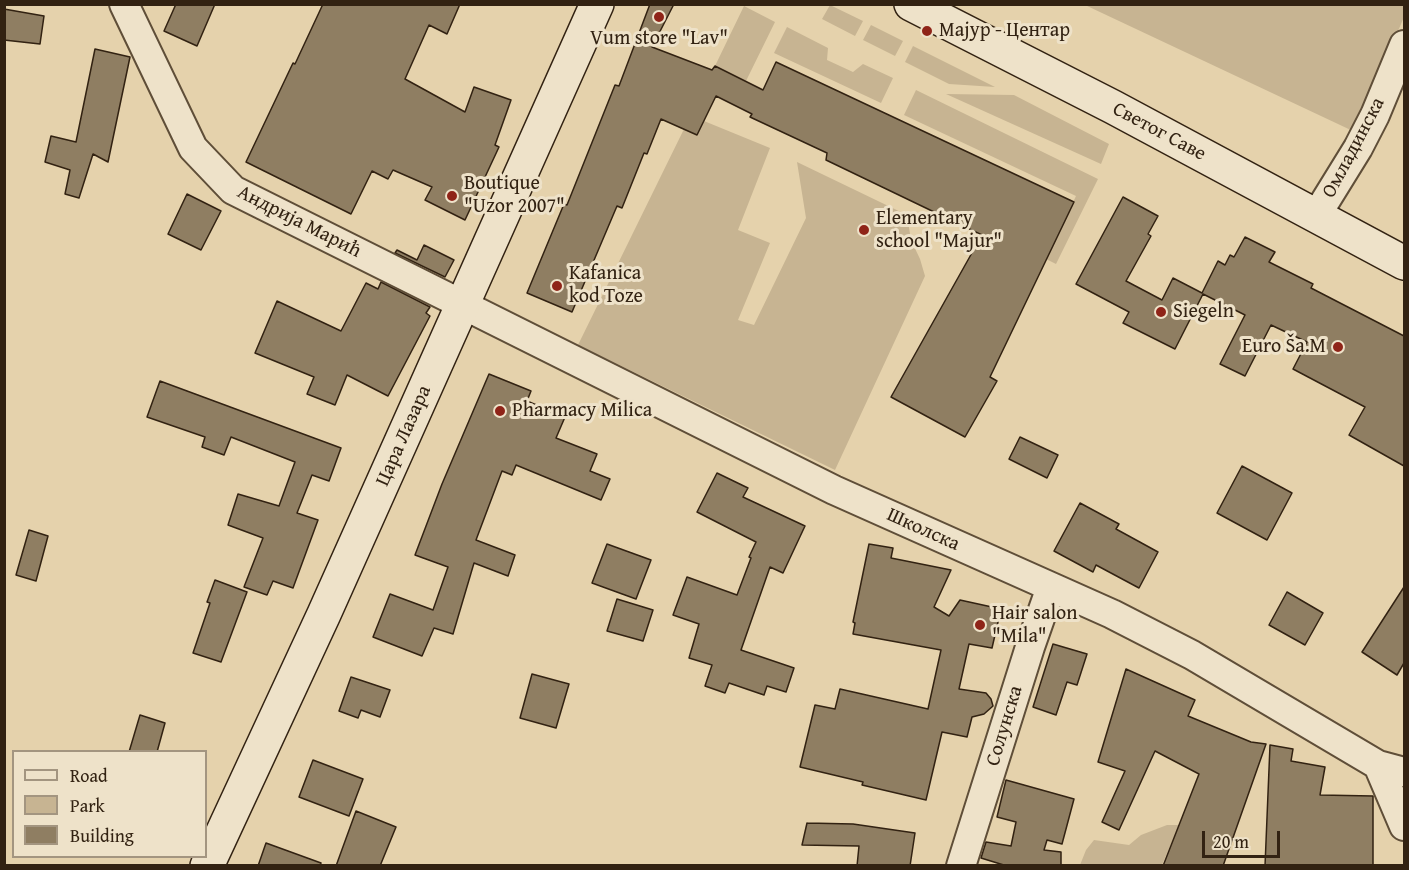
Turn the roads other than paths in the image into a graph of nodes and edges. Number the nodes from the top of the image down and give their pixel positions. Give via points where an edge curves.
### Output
1 (124, 4) edge
2 (597, 4) edge
3 (911, 4) edge
4 (1404, 45) edge
5 (1316, 216) junction
6 (1404, 263) edge
7 (462, 305) junction
8 (1051, 587) junction
9 (1391, 769) edge
10 (1404, 826) edge
11 (207, 866) edge
12 (961, 866) edge

1 - 7 street, Андрија Марић via 193,148 233,190
2 - 7 street, Цара Лазара
3 - 5 street, Светог Саве
4 - 5 street, Омладинска via 1375,115
5 - 6 street, Светог Саве
7 - 8 street, Школска via 834,490
7 - 11 street, Цара Лазара
8 - 9 street, Школска via 1192,655
8 - 12 street, Солунска
9 - 10 street

